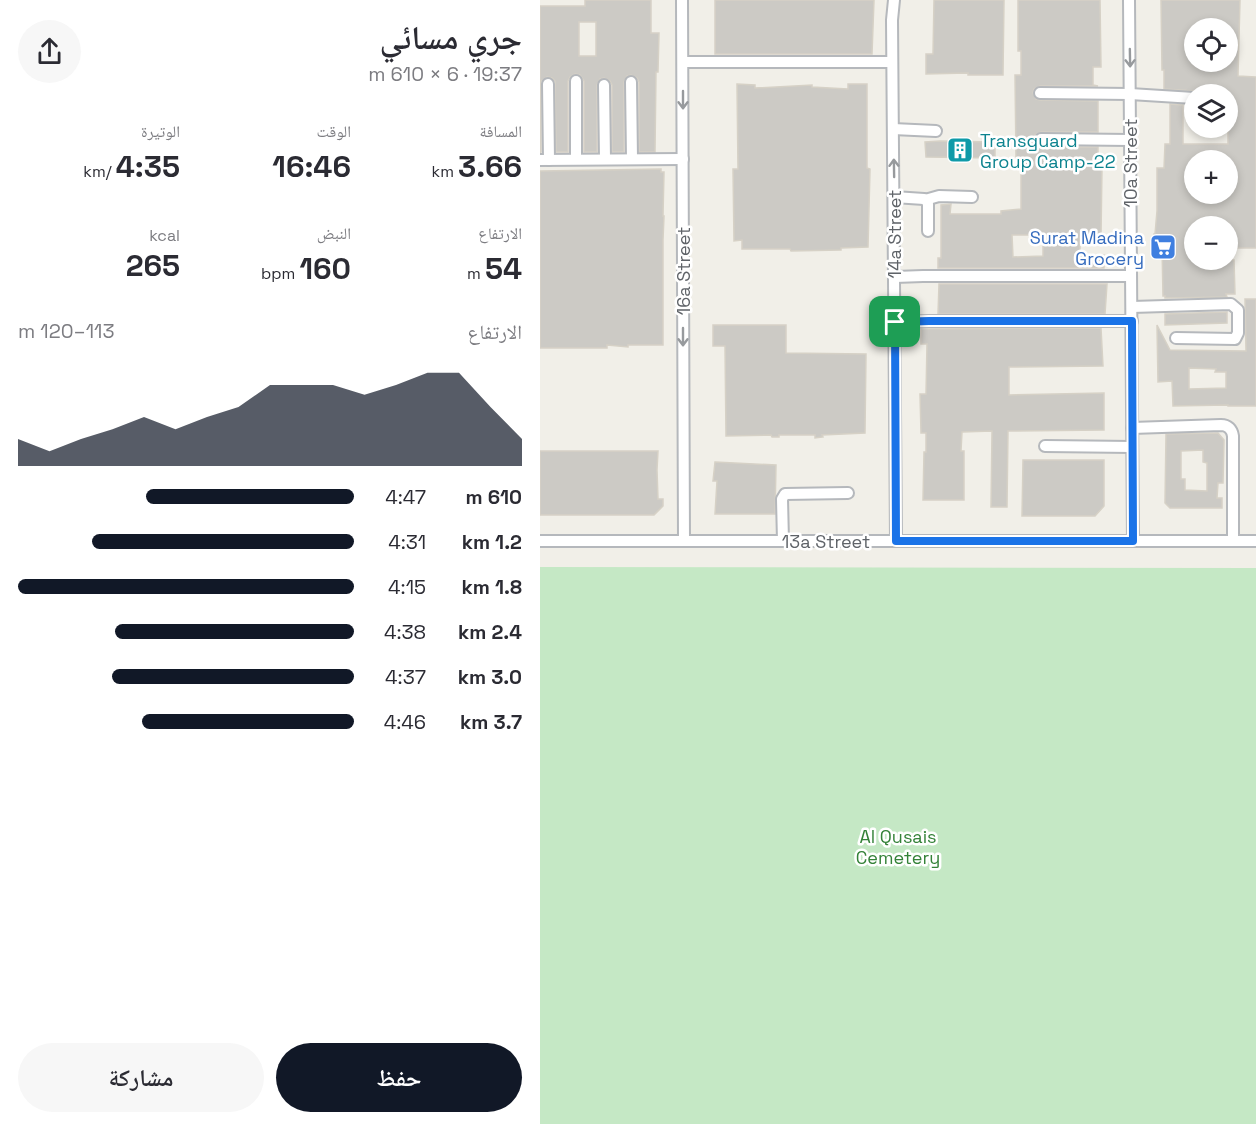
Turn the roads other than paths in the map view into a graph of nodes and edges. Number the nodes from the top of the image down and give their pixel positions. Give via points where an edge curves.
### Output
1 (682, 0) edge
2 (894, 0) edge
3 (1129, 0) edge
4 (683, 62) junction
5 (892, 62) junction
6 (576, 81) dead end
7 (631, 81) dead end
8 (548, 84) dead end
9 (604, 84) dead end
10 (1040, 93) dead end
11 (1130, 94) junction
12 (1184, 97) edge
13 (893, 129) junction
14 (936, 131) dead end
15 (1041, 139) dead end
16 (1130, 140) junction
17 (576, 159) junction
18 (604, 159) junction
19 (632, 159) junction
20 (683, 159) junction
21 (544, 160) edge
22 (894, 197) junction
23 (972, 197) dead end
24 (925, 200) junction
25 (927, 231) dead end
26 (1130, 276) junction
27 (895, 277) junction
28 (1132, 307) junction
29 (1132, 321) junction
30 (895, 322) junction
31 (1176, 338) dead end
32 (1132, 428) junction
33 (1045, 446) dead end
34 (1132, 447) junction
35 (848, 493) dead end
36 (540, 541) edge
37 (684, 541) junction
38 (783, 541) junction
39 (896, 541) junction
40 (1133, 541) junction
41 (1233, 541) junction
42 (1256, 541) edge

1 - 4 street, 16a Street
2 - 5 street, 14a Street
3 -> 11 street, 10a Street
4 - 5 street
4 -> 20 street, 16a Street
5 - 13 street, 14a Street
6 - 17 street
7 - 19 street
8 - 21 street
9 - 18 street
10 - 11 street
11 - 12 street
11 - 16 street, 10a Street
13 - 14 street
22 -> 13 street, 14a Street
15 - 16 street
16 - 26 street, 10a Street
17 - 18 street
17 - 21 street
18 - 19 street
19 - 20 street
20 -> 37 street, 16a Street
22 - 24 street
22 - 27 street, 14a Street
23 - 24 street via 939,196
24 - 25 street
26 - 27 street
26 - 28 street, 10a Street
27 - 30 street, 14a Street
28 - 29 street, 10a Street
28 - 31 street via 1231,304 1238,310 1239,333 1235,339
29 - 30 street
29 - 32 street, 10a Street
30 - 39 street, 14a Street
32 - 34 street, 10a Street
32 - 41 street via 1221,425 1231,429
33 - 34 street
34 - 40 street, 10a Street
35 - 38 street via 785,494
36 - 37 street, 13a Street
37 - 38 street, 13a Street
38 - 39 street, 13a Street
39 - 40 street, 13a Street
40 - 41 street, 13a Street
41 - 42 street, 13a Street

